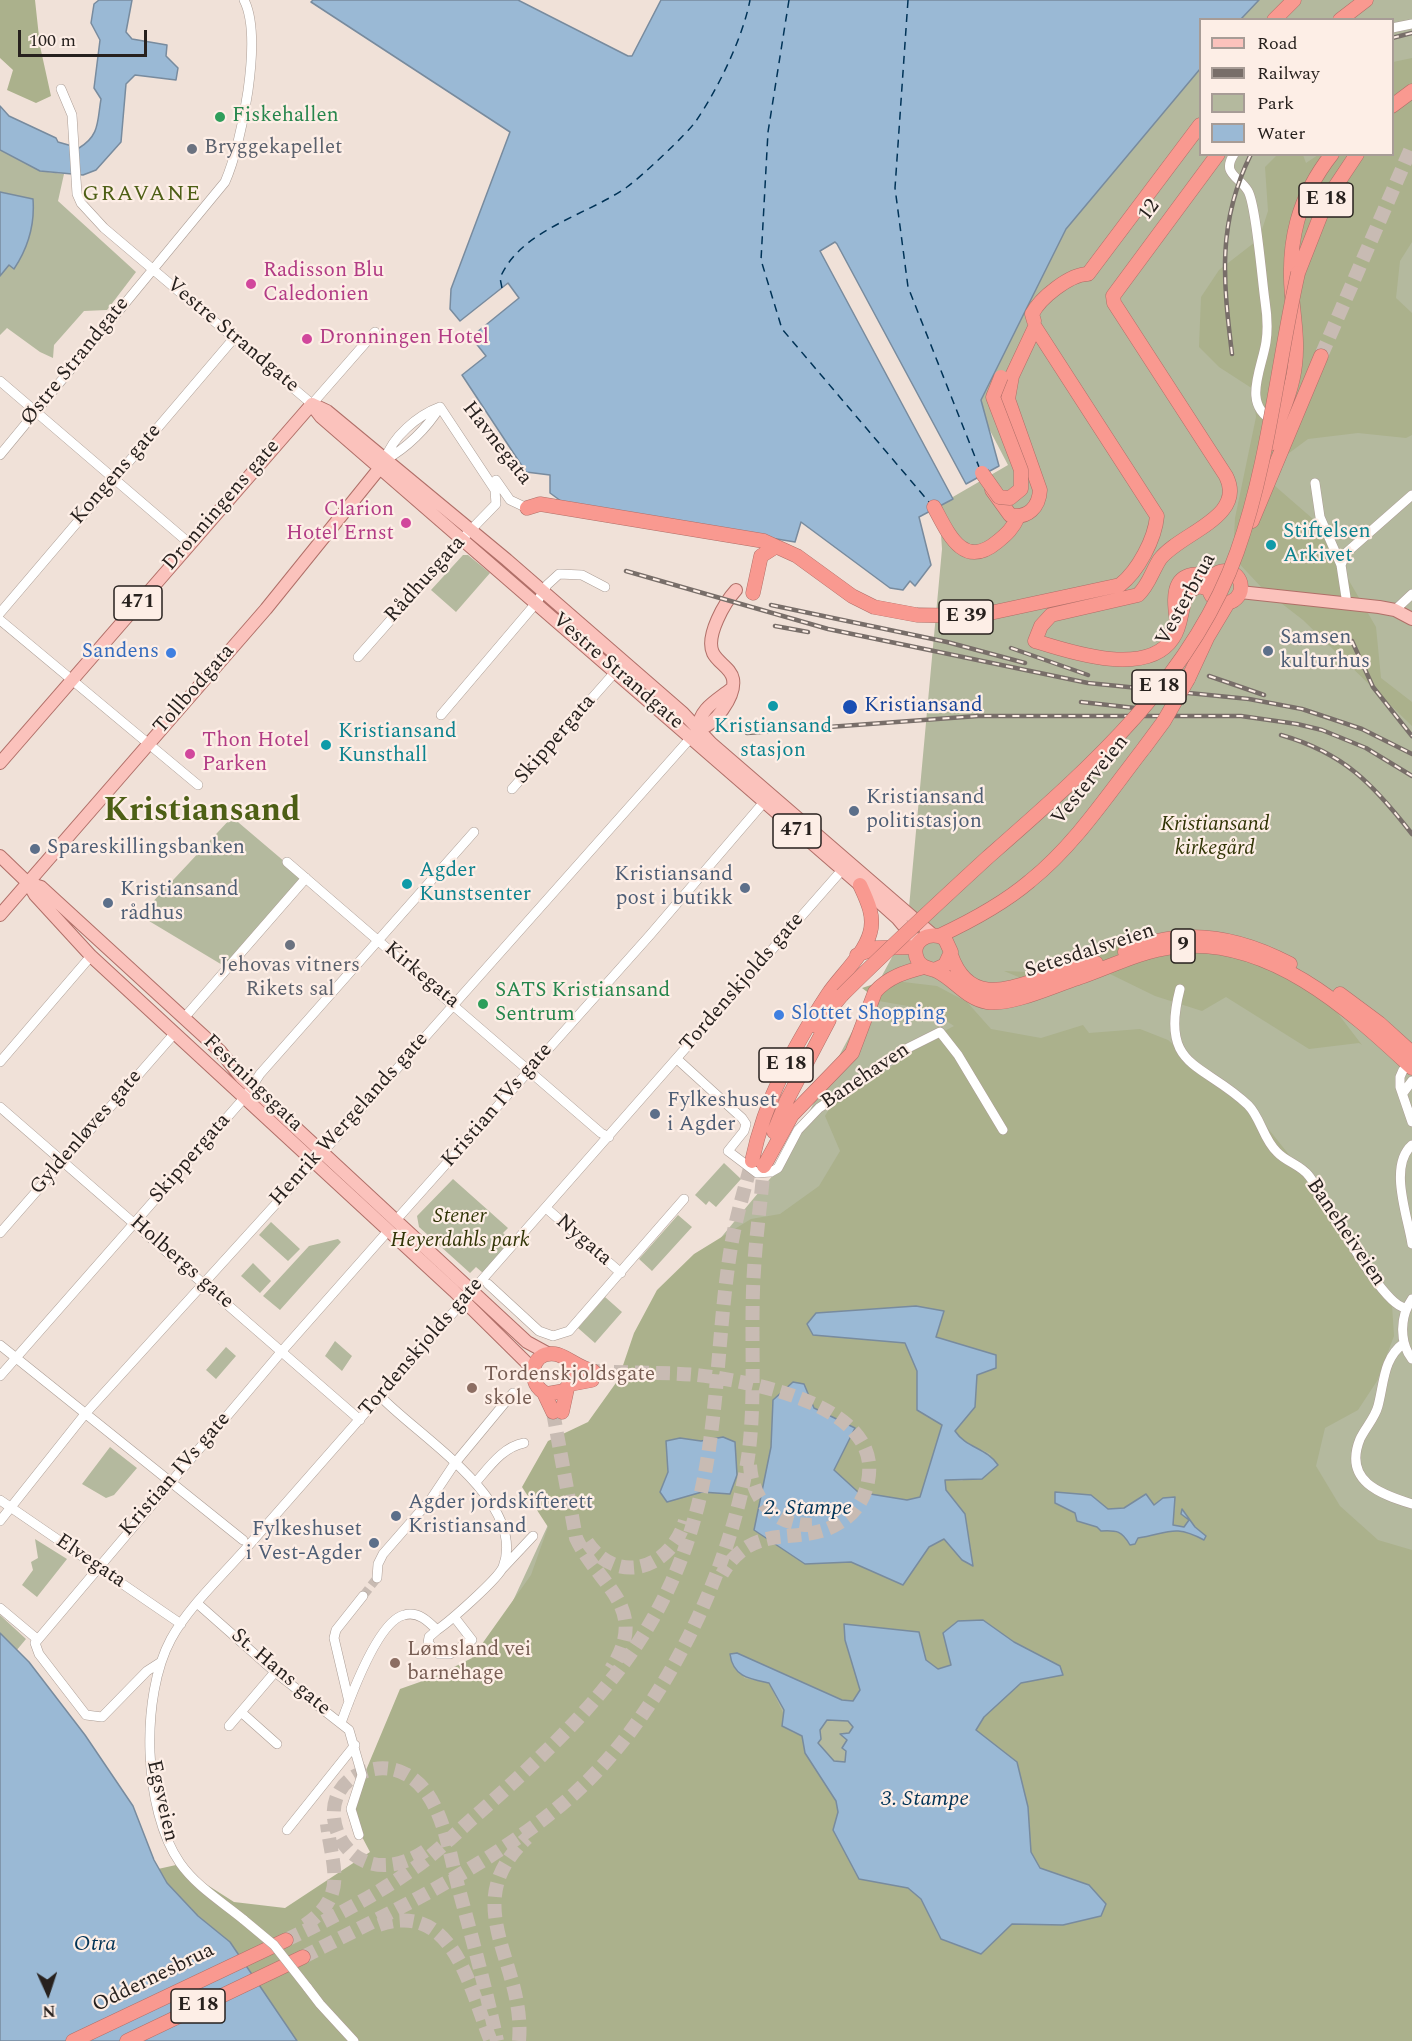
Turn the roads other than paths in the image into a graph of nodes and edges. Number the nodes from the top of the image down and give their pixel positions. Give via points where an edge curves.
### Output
1 (244, 0) edge
2 (1294, 0) edge
3 (1366, 0) edge
4 (1276, 18) edge
5 (1343, 18) edge
6 (1412, 24) edge
7 (1394, 28) edge
8 (1412, 84) edge
9 (61, 89) dead end
10 (1412, 91) edge
11 (1394, 96) edge
12 (1412, 103) edge
13 (1394, 104) edge
14 (1394, 115) edge
15 (1199, 126) edge
16 (1216, 156) edge
17 (1233, 156) edge
18 (1331, 156) edge
19 (1345, 156) edge
20 (1356, 156) edge
21 (1304, 251) junction
22 (152, 270) junction
23 (1034, 324) junction
24 (375, 332) dead end
25 (235, 338) junction
26 (1321, 356) tunnel mouth
27 (0, 381) edge
28 (312, 404) junction
29 (440, 407) junction
30 (36, 412) junction
31 (1284, 425) junction
32 (0, 455) edge
33 (383, 465) junction
34 (114, 479) junction
35 (1315, 483) dead end
36 (1412, 495) edge
37 (496, 504) joint
38 (934, 507) dead end
39 (527, 508) joint
40 (1018, 517) junction
41 (466, 535) junction
42 (189, 543) junction
43 (775, 547) junction
44 (1341, 565) junction
45 (1221, 585) junction
46 (605, 587) dead end
47 (736, 590) dead end
48 (1240, 592) joint
49 (753, 593) dead end
50 (1412, 594) edge
51 (539, 597) junction
52 (1347, 604) junction
53 (1395, 610) junction
54 (0, 613) edge
55 (1412, 619) edge
56 (0, 620) edge
57 (358, 657) dead end
58 (619, 667) junction
59 (73, 679) junction
60 (441, 715) dead end
61 (694, 733) junction
62 (149, 742) junction
63 (0, 762) edge
64 (198, 784) dead end
65 (512, 789) dead end
66 (764, 802) junction
67 (474, 832) dead end
68 (0, 856) edge
69 (287, 862) dead end
70 (842, 870) junction
71 (306, 878) junction
72 (28, 883) junction
73 (860, 885) junction
74 (0, 915) edge
75 (972, 920) junction
76 (936, 935) junction
77 (378, 939) junction
78 (917, 945) junction
79 (951, 952) junction
80 (857, 955) junction
81 (91, 956) junction
82 (929, 969) junction
83 (1180, 989) dead end
84 (454, 1004) junction
85 (184, 1018) junction
86 (174, 1034) junction
87 (677, 1059) junction
88 (0, 1062) edge
89 (1412, 1063) edge
90 (530, 1070) junction
91 (1412, 1081) edge
92 (248, 1092) junction
93 (1403, 1093) junction
94 (0, 1107) edge
95 (1412, 1122) edge
96 (1003, 1130) dead end
97 (609, 1137) junction
98 (1412, 1145) edge
99 (323, 1152) junction
100 (63, 1161) junction
101 (314, 1161) junction
102 (758, 1163) junction
103 (684, 1199) dead end
104 (546, 1208) junction
105 (397, 1219) junction
106 (135, 1222) junction
107 (388, 1231) junction
108 (0, 1233) edge
109 (1412, 1244) edge
110 (621, 1273) junction
111 (204, 1284) junction
112 (488, 1284) dead end
113 (469, 1296) junction
114 (1412, 1299) edge
115 (1405, 1308) junction
116 (1404, 1343) junction
117 (0, 1345) edge
118 (282, 1351) junction
119 (549, 1354) junction
120 (15, 1357) junction
121 (1412, 1359) edge
122 (570, 1362) junction
123 (533, 1369) junction
124 (0, 1376) edge
125 (569, 1386) junction
126 (513, 1393) dead end
127 (544, 1393) junction
128 (381, 1397) junction
129 (86, 1414) junction
130 (360, 1420) junction
131 (524, 1443) dead end
132 (455, 1463) junction
133 (172, 1481) junction
134 (476, 1482) junction
135 (0, 1500) edge
136 (1412, 1504) edge
137 (6, 1514) edge
138 (533, 1536) dead end
139 (243, 1540) dead end
140 (97, 1568) junction
141 (502, 1569) junction
142 (377, 1578) tunnel mouth
143 (363, 1596) tunnel mouth
144 (198, 1604) junction
145 (0, 1608) edge
146 (455, 1618) junction
147 (181, 1624) junction
148 (437, 1630) junction
149 (37, 1639) junction
150 (171, 1639) joint
151 (161, 1662) junction
152 (275, 1672) junction
153 (349, 1702) junction
154 (242, 1712) junction
155 (341, 1723) junction
156 (228, 1726) dead end
157 (277, 1744) dead end
158 (355, 1745) junction
159 (287, 1830) dead end
160 (359, 1835) dead end
161 (286, 1940) tunnel mouth
162 (303, 1957) tunnel mouth
163 (73, 2041) edge
164 (127, 2041) edge
165 (354, 2041) edge

1 - 22 street via 252,27 251,59 236,156 220,190
2 - 4 highway
3 - 5 highway
6 - 7 street
8 - 11 highway
9 - 22 street, Vestre Strandgate via 72,115 77,194 81,203
10 - 13 highway
12 - 14 highway
15 - 23 highway via 1088,274 1080,274 1043,298 1032,314
16 - 45 highway, 12 via 1114,292 1114,303 1228,481 1230,492 1224,510 1160,559 1138,595 1051,615 1035,641 1088,656 1123,659 1152,655 1169,644 1178,628 1174,591 1178,583 1192,574
17 - 31 street via 1231,175 1249,192 1267,312 1256,400 1263,415
18 - 31 highway via 1307,192 1292,239 1297,345
19 - 21 highway, E 18 via 1322,192
20 - 21 highway, E 18 via 1327,200
21 - 102 highway, Vesterbrua / E 18, bridge via 1252,505 1223,584 1191,642 1153,696 1093,763 915,923 842,995
22 - 25 street, Vestre Strandgate
22 - 30 street, Østre Strandgate
23 - 40 highway via 1012,376 1008,399 1040,490 1036,507
23 - 40 highway, bridge via 1026,327 993,397 1020,470 1021,489 1010,498 999,496 982,473 1005,510
23 - 43 highway, E 39 via 1156,516 1156,527 1132,575 1120,585 1103,590 976,616 916,615 874,607 797,556
24 - 28 street, Dronningens gate
25 - 28 street, Vestre Strandgate
25 - 34 street, Kongens gate
26 - 31 highway
27 - 30 street
28 - 33 main road, Vestre Strandgate / 471 via 321,417
28 - 42 main road, Dronningens gate / 471
29 - 33 street, Tollbodgata via 431,421
29 - 37 street, Havnegata via 495,490
29 - 39 street, Havnegata via 455,421 510,500
30 - 32 street, Østre Strandgate
30 - 34 street
31 - 45 highway, Vesterveien via 1235,565
33 - 41 main road, Vestre Strandgate / 471
33 - 62 main road, Tollbodgata via 266,609
34 - 42 street
34 - 54 street, Kongens gate
35 - 44 street via 1320,517
36 - 44 street via 1346,553
37 - 41 street, Rådhusgata
38 - 40 highway via 957,544 972,552 990,547 1011,530
39 - 43 highway, E 39 via 540,504 615,518 631,517 764,541
41 - 51 main road, Vestre Strandgate / 471
41 - 57 street, Rådhusgata
42 - 59 main road, Dronningens gate / 471
43 - 49 highway via 761,556
44 - 52 street
45 - 48 highway via 1240,582
45 - 75 highway, Vesterveien / E 18, bridge via 1207,638 1188,679 1144,748 1056,858 1029,882
46 - 51 street via 566,572 553,578
47 - 61 main road, Vestre Strandgate via 722,608 712,645 713,653 730,672 732,688 704,710
48 - 52 main road
50 - 53 street
51 - 58 main road, Vestre Strandgate / 471
51 - 60 street
52 - 53 main road
53 - 55 main road
56 - 59 street
58 - 61 main road, Vestre Strandgate / 471
58 - 65 street, Skippergata
59 - 62 street
59 - 63 main road, Dronningens gate / 471
61 - 66 main road, Vestre Strandgate / 471
61 - 76 main road, Vestre Strandgate / 471
61 - 84 street, Henrik Wergelands gate
62 - 64 street
62 - 72 main road, Tollbodgata
66 - 70 main road, Vestre Strandgate / 471
66 - 90 street, Kristian IVs gate
67 - 77 street, Skippergata
68 - 72 main road, Festningsgata
69 - 71 street, Kirkegata
70 - 73 main road, Vestre Strandgate / 471
70 - 87 street, Tordenskjolds gate
71 - 77 street, Kirkegata
71 - 85 street
72 - 74 main road, Tollbodgata
72 - 81 main road, Festningsgata
72 - 85 main road, Festningsgata via 41,887
73 - 78 main road, Vestre Strandgate / 471 via 897,918
73 - 80 highway via 869,903 872,927
75 - 76 highway, Vesterveien / E 18
75 - 79 highway, Vesterveien / E 18
76 - 78 highway, E 18 via 924,937
76 - 79 highway
77 - 84 street, Kirkegata
77 - 92 street, Skippergata
78 - 80 highway, E 18 via 876,948
78 - 82 highway via 917,958
79 - 82 highway, E 18 via 945,965
79 - 89 highway, Setesdalsveien / 9 via 965,978 983,990 998,991 1094,964 1150,941 1195,936 1235,941 1275,956 1363,1010
80 - 102 highway, E 18 via 783,1070 766,1106
81 - 86 main road, Festningsgata
81 - 88 street
82 - 89 highway, Setesdalsveien / 9 via 975,999 994,1003 1159,949 1231,949 1276,967 1323,993
82 - 102 highway, E 18 via 899,974 881,984 852,1053 792,1115
83 - 115 street, Baneheiveien via 1173,1019 1185,1057 1248,1106 1277,1152 1310,1177 1380,1286
84 - 90 street, Kirkegata
84 - 99 street, Henrik Wergelands gate
85 - 92 main road, Festningsgata
86 - 92 main road, Festningsgata
86 - 100 street, Gyldenløves gate
87 - 96 street, Banehaven via 742,1118 746,1124 744,1131 728,1151 757,1173 778,1168 798,1130 819,1108 934,1034 943,1033
87 - 97 street, Tordenskjolds gate
89 - 93 street via 1400,1077
90 - 97 street, Kirkegata
90 - 105 street, Kristian IVs gate
91 - 93 street
92 - 99 main road, Festningsgata
92 - 101 main road, Festningsgata
92 - 106 street, Skippergata
93 - 95 street
94 - 100 street, Holbergs gate
97 - 104 street, Tordenskjolds gate
98 - 109 street via 1403,1155 1401,1168 1402,1196
99 - 101 street, Henrik Wergelands gate
99 - 105 main road, Festningsgata
100 - 106 street, Holbergs gate
100 - 108 street, Gyldenløves gate
101 - 107 main road, Festningsgata
101 - 111 street, Henrik Wergelands gate
103 - 110 street
104 - 110 street, Nygata
104 - 113 street, Tordenskjolds gate
105 - 113 main road, Festningsgata
106 - 111 street, Holbergs gate
106 - 120 street, Skippergata
107 - 113 main road, Festningsgata
107 - 118 street, Kristian IVs gate
110 - 112 street via 569,1331 553,1336 539,1331
111 - 118 street, Holbergs gate
111 - 129 street, Henrik Wergelands gate
113 - 119 main road via 527,1342
113 - 123 main road
113 - 128 street, Tordenskjolds gate
114 - 115 street
115 - 116 street
116 - 121 street
116 - 136 street via 1390,1358 1377,1411 1360,1440 1356,1457 1360,1476 1374,1490
117 - 120 street
118 - 130 street, Holbergs gate
118 - 133 street, Kristian IVs gate
119 - 122 highway via 559,1354
119 - 123 highway via 539,1359
120 - 124 street, Skippergata
120 - 129 street
122 - 125 highway via 573,1371
122 - 125 highway via 592,1376
123 - 127 highway via 533,1380
125 - 127 highway via 554,1395
125 - 127 highway via 558,1412
126 - 132 street
128 - 130 street, Tordenskjolds gate
128 - 132 street
129 - 133 street
129 - 137 street, Henrik Wergelands gate
130 - 144 street, Tordenskjolds gate
131 - 134 street via 503,1452
132 - 134 street
132 - 142 street via 383,1554
133 - 139 street
133 - 140 street, Kristian IVs gate
134 - 141 street via 500,1520 505,1552
135 - 137 street, Elvegata
137 - 140 street, Elvegata
138 - 141 street
140 - 147 street, Elvegata
140 - 149 street, Kristian IVs gate
141 - 146 street
143 - 153 street via 334,1638
144 - 147 street, Tordenskjolds gate
144 - 152 street, St. Hans gate
145 - 149 street
146 - 148 street
146 - 148 street via 472,1640 450,1654 439,1654 428,1643
147 - 150 street, Tordenskjolds gate
148 - 153 street via 416,1615 403,1615 392,1621 360,1672
149 - 151 street via 35,1649 86,1715 94,1718 102,1718 147,1671
150 - 151 street, Egsveien
151 - 165 street, Egsveien, bridge via 151,1704 149,1742 155,1789 169,1845 192,1878 274,1945
152 - 154 street
152 - 155 street, St. Hans gate
153 - 155 street
154 - 156 street
154 - 157 street
155 - 158 street, St. Hans gate via 350,1730
158 - 159 street
158 - 160 street, St. Hans gate via 362,1775 351,1809
161 - 163 highway, Oddernesbrua / E 18
162 - 164 highway, Oddernesbrua / E 18

